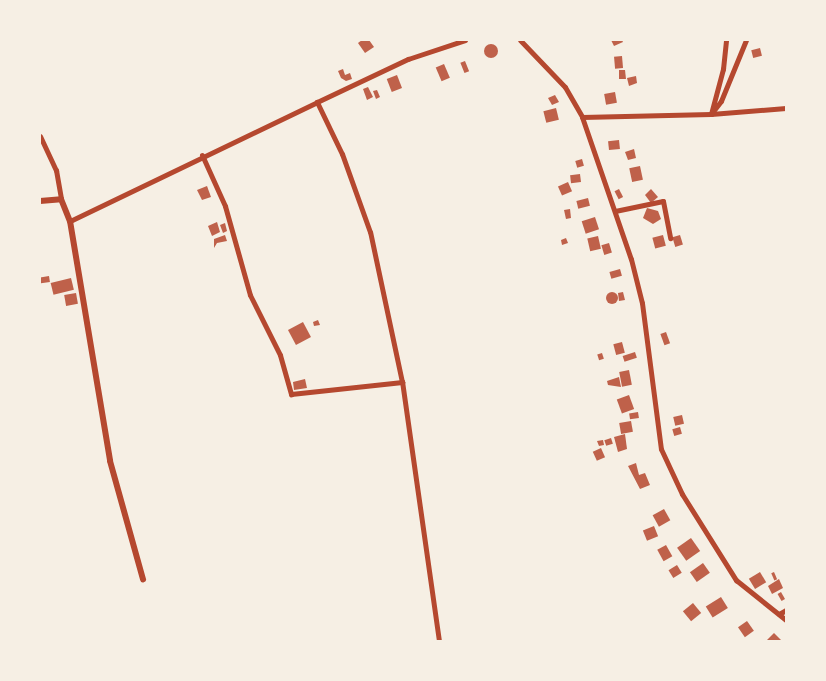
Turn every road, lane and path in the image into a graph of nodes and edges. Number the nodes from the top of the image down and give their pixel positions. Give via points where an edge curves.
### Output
1 (465, 40) edge
2 (520, 40) edge
3 (726, 40) edge
4 (746, 40) edge
5 (317, 102) junction
6 (786, 108) edge
7 (711, 114) junction
8 (582, 117) junction
9 (40, 136) edge
10 (202, 155) junction
11 (61, 200) junction
12 (40, 202) edge
13 (615, 211) junction
14 (70, 221) junction
15 (670, 238) dead end
16 (402, 382) junction
17 (143, 579) dead end
18 (786, 610) edge
19 (779, 614) junction
20 (786, 620) edge
21 (439, 641) edge

1 - 5 street via 408,59
2 - 8 street via 565,87
3 - 7 street via 723,69
4 - 7 street via 721,101
5 - 10 street
5 - 16 street via 342,154 370,232
6 - 7 street
7 - 8 street
8 - 13 street
9 - 11 street via 56,170
10 - 14 street
10 - 16 street via 225,206 250,295 280,355 291,394
11 - 12 street
11 - 14 street
13 - 15 street via 662,201
13 - 19 street via 642,303 661,449 682,494 736,580
14 - 17 street via 110,461
16 - 21 street
18 - 19 street
19 - 20 street

